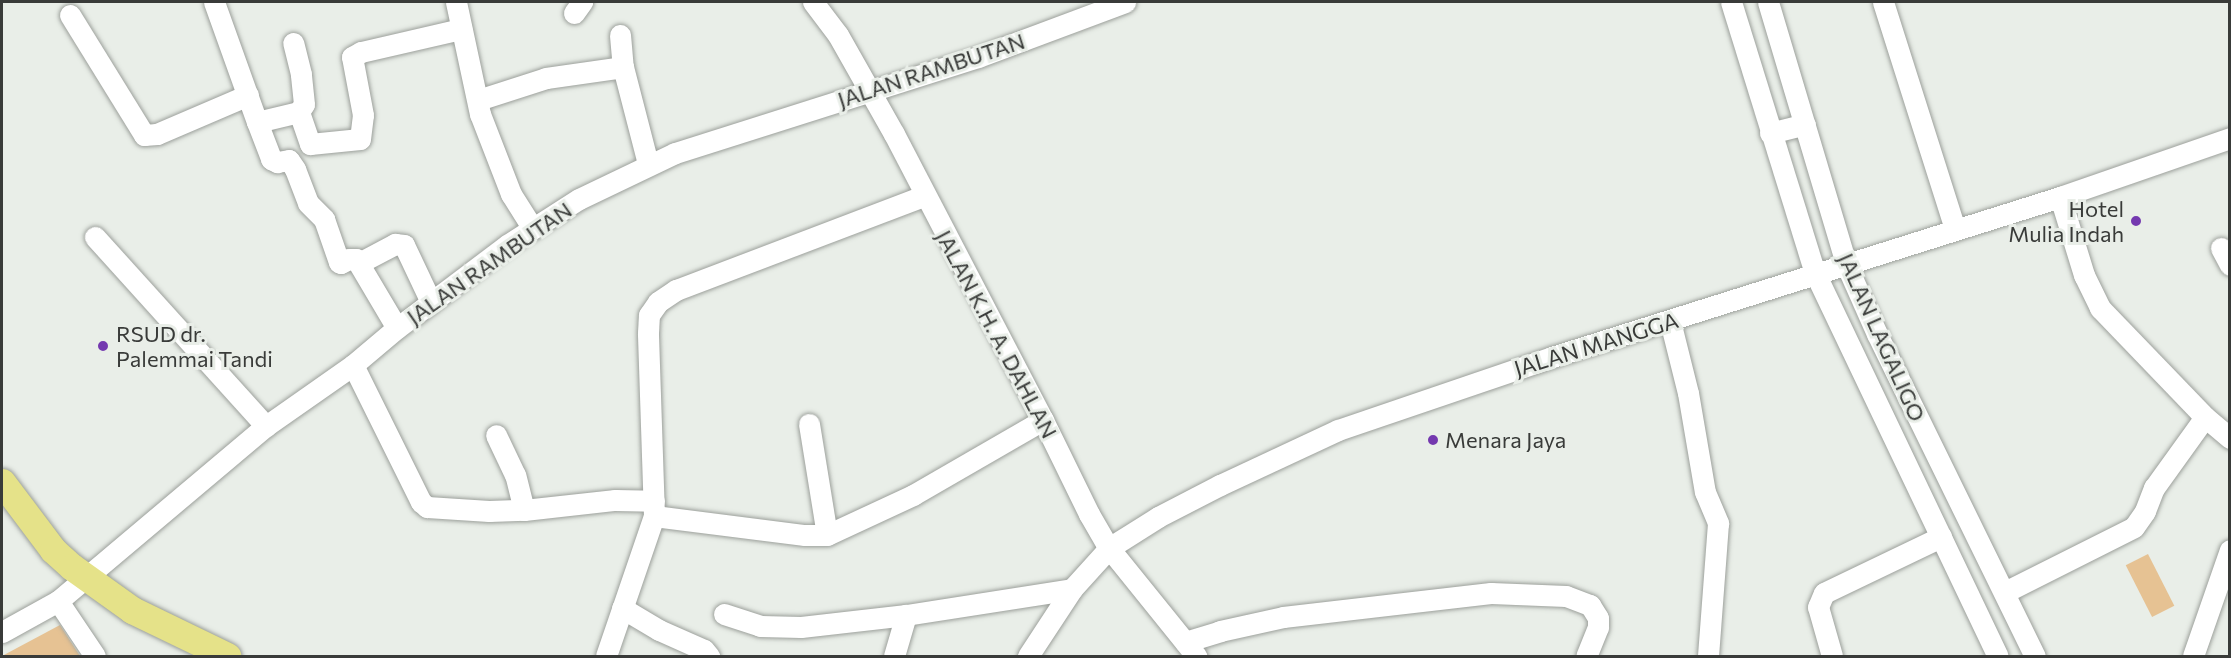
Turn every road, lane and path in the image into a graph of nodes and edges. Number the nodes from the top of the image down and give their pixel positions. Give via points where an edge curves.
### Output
1 (214, 2) edge
2 (456, 2) edge
3 (813, 2) edge
4 (1125, 2) edge
5 (1731, 2) edge
6 (1768, 2) edge
7 (1883, 2) edge
8 (1098, 7) edge
9 (70, 15) dead end
10 (461, 29) junction
11 (620, 35) dead end
12 (293, 43) dead end
13 (623, 68) junction
14 (870, 92) junction
15 (248, 95) junction
16 (478, 100) junction
17 (299, 112) junction
18 (257, 122) junction
19 (1805, 124) junction
20 (1770, 133) junction
21 (2229, 138) edge
22 (648, 164) junction
23 (924, 196) junction
24 (2060, 197) junction
25 (533, 229) junction
26 (1955, 229) junction
27 (95, 237) dead end
28 (359, 263) junction
29 (1846, 264) junction
30 (1815, 273) junction
31 (431, 302) junction
32 (1670, 321) junction
33 (397, 328) junction
34 (353, 365) junction
35 (2205, 417) junction
36 (1043, 420) junction
37 (809, 424) dead end
38 (266, 426) junction
39 (496, 435) dead end
40 (2229, 438) edge
41 (2, 482) edge
42 (654, 509) junction
43 (524, 510) junction
44 (1976, 534) junction
45 (827, 535) junction
46 (1943, 543) junction
47 (1109, 548) junction
48 (2229, 550) edge
49 (87, 578) junction
50 (1072, 589) junction
51 (2005, 592) junction
52 (57, 601) junction
53 (622, 608) junction
54 (724, 614) dead end
55 (906, 615) junction
56 (2, 632) edge
57 (1191, 649) edge
58 (95, 657) edge
59 (226, 657) edge
60 (606, 657) edge
61 (709, 657) edge
62 (894, 657) edge
63 (1028, 657) edge
64 (1586, 657) edge
65 (1708, 657) edge
66 (1832, 657) edge
67 (1998, 657) edge
68 (2035, 657) edge
69 (2193, 657) edge

1 - 15 street
2 - 10 street
3 - 14 street, JALAN K.H. A. DAHLAN via 838,35
4 - 8 street, JALAN RAMBUTAN
5 - 20 street, JALAN LAGALIGO
6 - 19 street, JALAN LAGALIGO
7 - 26 street
8 - 14 street, JALAN RAMBUTAN
9 - 15 street via 144,135 157,134
10 - 16 street
10 - 17 street via 352,57 363,115 360,139 310,144
11 - 13 street
12 - 17 street via 303,88 304,104
13 - 16 street via 546,78
13 - 22 street
14 - 22 street, JALAN RAMBUTAN
14 - 23 street, JALAN K.H. A. DAHLAN
15 - 18 street
16 - 25 street via 511,194
17 - 18 street
18 - 28 street via 271,159 289,160 295,169 308,203 324,219 339,262 352,259
19 - 20 street
19 - 29 street, JALAN LAGALIGO
20 - 30 street, JALAN LAGALIGO
21 - 24 street, JALAN MANGGA
22 - 25 street, JALAN RAMBUTAN
23 - 36 street, JALAN K.H. A. DAHLAN
23 - 42 street via 676,290 658,302 649,315 648,333
24 - 26 street, JALAN MANGGA
24 - 35 street via 2084,274 2100,308
25 - 31 street, JALAN RAMBUTAN
26 - 29 street, JALAN MANGGA
27 - 38 street
28 - 31 street via 395,244 404,245
28 - 33 street
29 - 30 street, JALAN MANGGA
29 - 44 street, JALAN LAGALIGO
30 - 32 street, JALAN MANGGA
30 - 46 street, JALAN LAGALIGO
31 - 33 street, JALAN RAMBUTAN
32 - 47 street, JALAN MANGGA via 1338,430 1220,485
32 - 65 street via 1688,393 1705,492 1718,523
33 - 34 street, JALAN RAMBUTAN
34 - 38 street, JALAN RAMBUTAN
34 - 43 street via 427,507
35 - 40 street
35 - 51 street via 2154,488 2134,527
36 - 45 street via 913,495
36 - 47 street, JALAN K.H. A. DAHLAN
37 - 45 street
38 - 49 street, JALAN RAMBUTAN
39 - 43 street via 515,476
41 - 49 main road via 53,550
42 - 43 street via 598,501
42 - 45 street via 805,535
42 - 53 street
44 - 46 street
44 - 51 street, JALAN LAGALIGO
46 - 66 street via 1824,593 1818,607
46 - 67 street, JALAN LAGALIGO
47 - 50 street, JALAN MANGGA
47 - 57 street, JALAN K.H. A. DAHLAN
48 - 69 street
49 - 52 street, JALAN RAMBUTAN
49 - 59 main road via 132,610
50 - 55 street
50 - 63 street, JALAN MANGGA
51 - 68 street, JALAN LAGALIGO
52 - 56 street, JALAN RAMBUTAN
52 - 58 street
53 - 60 street
53 - 61 street via 704,650
54 - 55 street via 760,626 781,628
55 - 62 street
57 - 64 street via 1220,631 1283,617 1491,593 1566,596 1590,606 1598,618 1598,627

